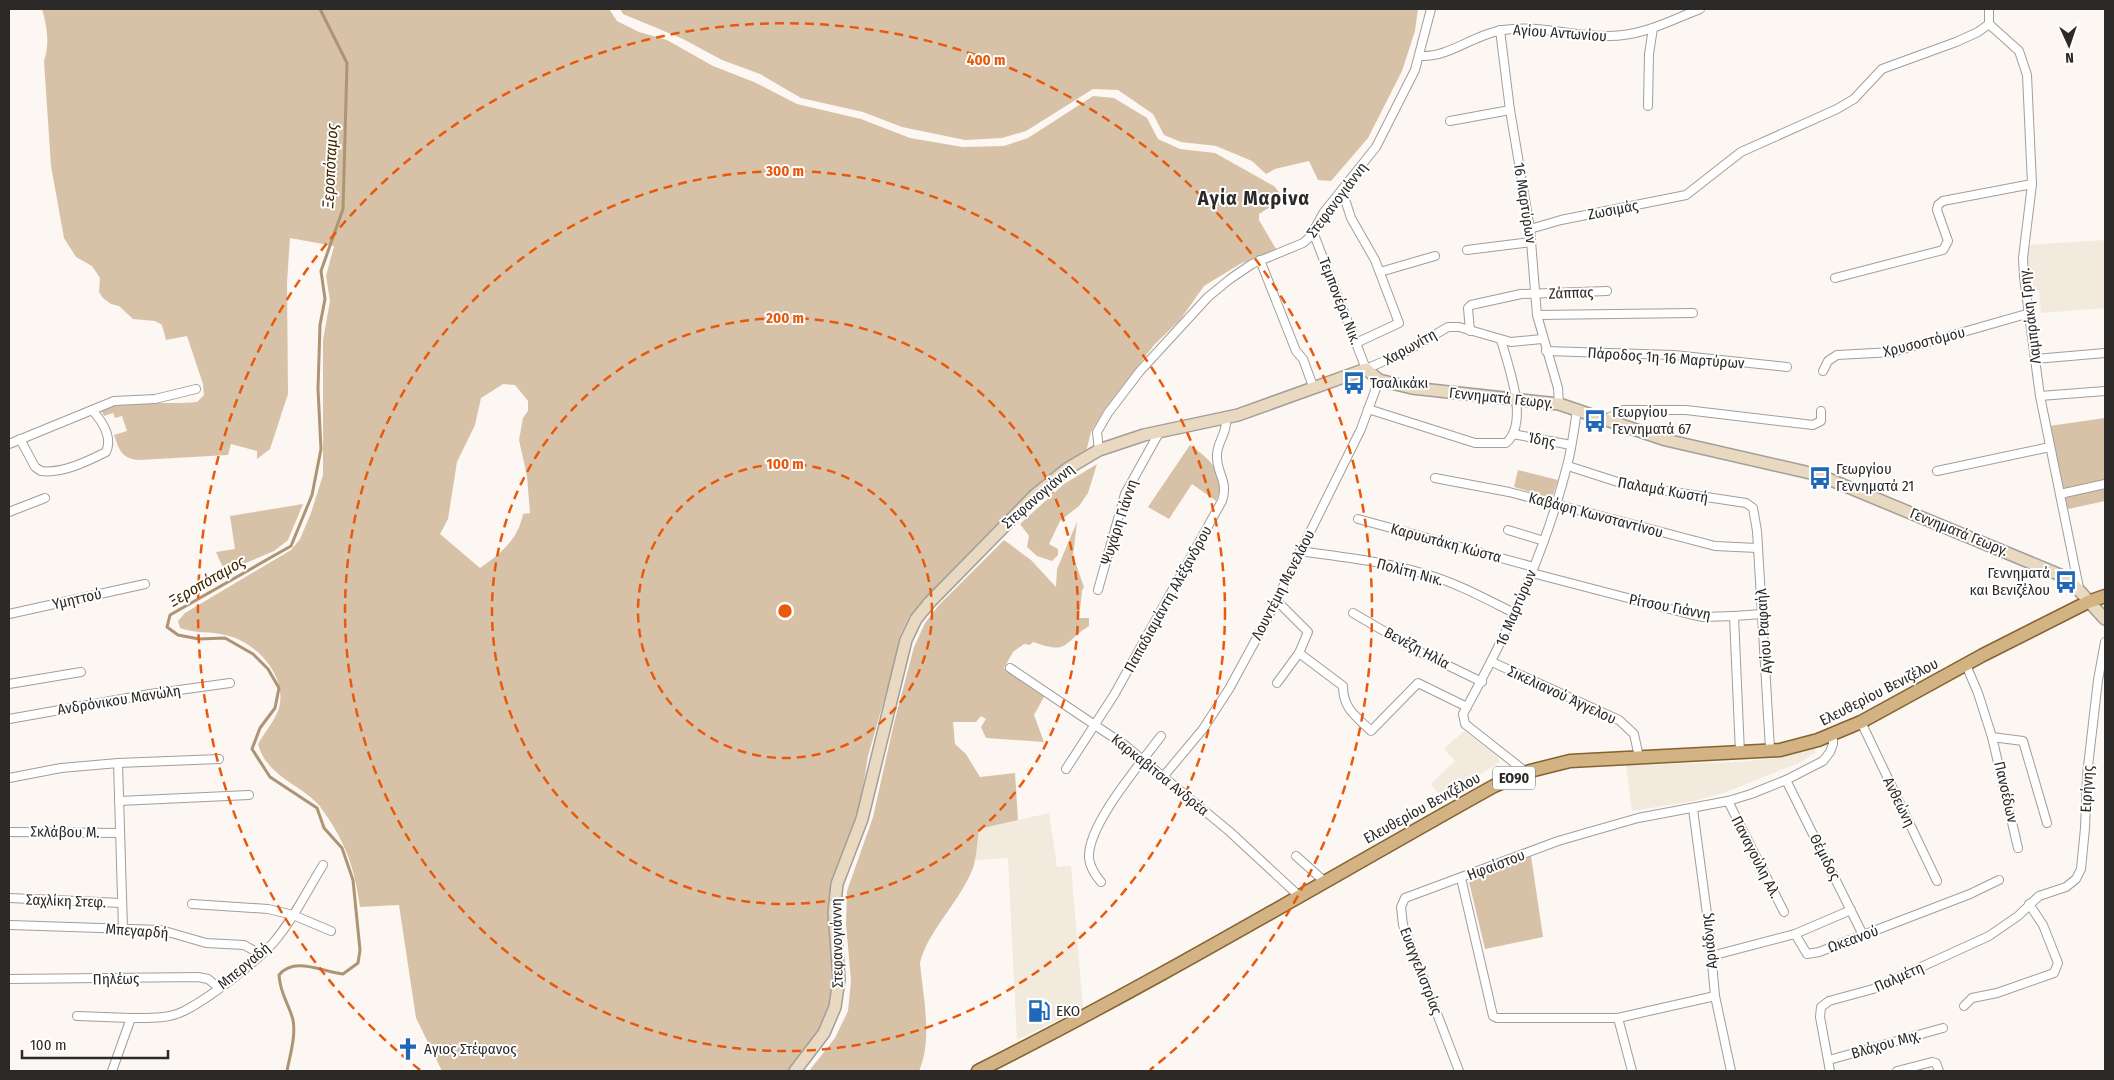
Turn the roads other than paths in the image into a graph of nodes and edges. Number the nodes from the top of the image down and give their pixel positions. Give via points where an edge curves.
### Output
1 (1431, 9) edge
2 (1700, 9) edge
3 (1988, 9) edge
4 (1989, 24) junction
5 (1653, 28) junction
6 (1500, 30) junction
7 (1420, 56) junction
8 (1648, 106) dead end
9 (1510, 110) junction
10 (1450, 121) dead end
11 (2032, 184) junction
12 (1342, 190) junction
13 (1530, 229) junction
14 (1313, 232) junction
15 (1531, 242) junction
16 (1467, 250) dead end
17 (1435, 256) dead end
18 (1260, 260) junction
19 (1380, 272) junction
20 (1835, 278) dead end
21 (1607, 292) dead end
22 (1535, 294) junction
23 (2030, 313) junction
24 (1693, 314) dead end
25 (1537, 315) junction
26 (1470, 330) junction
27 (1542, 339) junction
28 (1501, 340) junction
29 (1356, 343) junction
30 (1546, 351) junction
31 (2105, 353) edge
32 (2035, 359) junction
33 (1787, 367) dead end
34 (1366, 369) junction
35 (1823, 371) dead end
36 (1379, 380) junction
37 (196, 389) dead end
38 (1314, 389) junction
39 (2105, 391) edge
40 (2040, 396) junction
41 (1516, 399) junction
42 (1559, 404) junction
43 (1368, 409) junction
44 (92, 410) junction
45 (1577, 410) junction
46 (1821, 411) dead end
47 (1226, 417) junction
48 (1604, 420) junction
49 (1160, 431) junction
50 (1511, 437) junction
51 (20, 439) junction
52 (9, 444) edge
53 (1571, 445) junction
54 (2050, 447) junction
55 (1099, 450) junction
56 (1568, 466) junction
57 (1938, 471) dead end
58 (1435, 478) dead end
59 (2105, 484) edge
60 (2060, 494) junction
61 (45, 498) dead end
62 (1556, 505) junction
63 (9, 512) edge
64 (1755, 513) joint
65 (1358, 519) dead end
66 (1508, 530) dead end
67 (1544, 541) junction
68 (1757, 548) junction
69 (1300, 551) junction
70 (1533, 570) junction
71 (145, 584) dead end
72 (2079, 588) junction
73 (1098, 590) dead end
74 (2105, 596) edge
75 (1276, 600) junction
76 (2088, 602) junction
77 (1353, 613) dead end
78 (1514, 613) junction
79 (9, 614) edge
80 (1762, 614) junction
81 (1734, 616) junction
82 (2105, 618) edge
83 (2105, 642) edge
84 (1299, 653) junction
85 (1492, 662) junction
86 (1966, 665) junction
87 (1010, 668) dead end
88 (81, 672) dead end
89 (1482, 682) junction
90 (230, 683) dead end
91 (1276, 683) dead end
92 (9, 684) edge
93 (1467, 707) junction
94 (9, 719) edge
95 (1861, 722) junction
96 (1096, 724) junction
97 (1833, 735) junction
98 (1161, 736) dead end
99 (1992, 737) junction
100 (1770, 749) junction
101 (1740, 753) junction
102 (1639, 757) junction
103 (219, 759) dead end
104 (1143, 760) junction
105 (118, 763) junction
106 (1066, 769) dead end
107 (1526, 772) junction
108 (1163, 777) junction
109 (9, 778) edge
110 (1786, 780) junction
111 (249, 795) dead end
112 (119, 801) junction
113 (1728, 801) junction
114 (1693, 809) junction
115 (2047, 823) dead end
116 (9, 832) edge
117 (120, 833) junction
118 (2018, 848) dead end
119 (1296, 856) dead end
120 (323, 865) dead end
121 (1461, 878) junction
122 (1999, 880) dead end
123 (1324, 881) junction
124 (1937, 881) dead end
125 (1101, 882) dead end
126 (1298, 895) junction
127 (9, 898) edge
128 (122, 903) junction
129 (192, 904) dead end
130 (2028, 905) junction
131 (1852, 910) junction
132 (1784, 912) dead end
133 (293, 915) junction
134 (10, 925) edge
135 (123, 929) junction
136 (331, 931) dead end
137 (1794, 934) junction
138 (1863, 935) junction
139 (260, 954) junction
140 (1711, 956) junction
141 (9, 978) edge
142 (219, 988) junction
143 (1715, 996) junction
144 (1964, 1006) dead end
145 (77, 1016) dead end
146 (132, 1018) junction
147 (1618, 1018) junction
148 (1943, 1028) dead end
149 (1829, 1060) junction
150 (112, 1071) edge
151 (795, 1071) edge
152 (978, 1071) edge
153 (1459, 1071) edge
154 (1632, 1071) edge
155 (1731, 1071) edge
156 (1830, 1071) edge
157 (1896, 1071) edge
158 (1939, 1071) edge

1 - 7 street, Στεφανογιάννη
2 - 5 street, Αγίου Αντωνίου
3 - 4 street
4 - 11 street, Λαμπράκη Γρηγ. via 2019,52 2024,62
4 - 13 street, Ζωσιμάς via 1956,42 1882,69 1854,99 1741,152 1695,189 1679,197
5 - 6 street, Αγίου Αντωνίου via 1632,35 1608,36 1529,28
5 - 8 street
6 - 7 street, Αγίου Αντωνίου via 1437,55
6 - 9 street, 16 Μαρτύρων
7 - 12 street, Στεφανογιάννη via 1376,147
9 - 10 street
9 - 13 street, 16 Μαρτύρων
11 - 20 street via 1943,201 1937,210 1948,241 1943,250
11 - 23 street, Λαμπράκη Γρηγ. via 2023,265
12 - 14 street, Στεφανογιάννη
12 - 19 street via 1351,218
13 - 15 street, 16 Μαρτύρων
14 - 18 street, Στεφανογιάννη via 1306,241
14 - 29 street, Τεμπονέρα Νικ.
15 - 16 street
15 - 22 street, 16 Μαρτύρων
17 - 19 street
18 - 38 street
18 - 55 street, Στεφανογιάννη via 1208,297 1140,371 1103,420 1097,436
19 - 29 street via 1399,323
21 - 22 street, Ζάππας
22 - 25 street, 16 Μαρτύρων
22 - 26 street, Ζάππας via 1469,306
23 - 32 street, Λαμπράκη Γρηγ.
23 - 35 street, Χρυσοστόμου via 1893,352 1837,355 1828,361
24 - 25 street
25 - 27 street, 16 Μαρτύρων
26 - 28 street, Χαρωνίτη
26 - 34 street, Χαρωνίτη via 1448,327 1402,354
27 - 28 street, Χαρωνίτη via 1522,342
27 - 30 street, 16 Μαρτύρων
28 - 41 street
29 - 34 street, Τεμπονέρα Νικ.
30 - 33 street, Πάροδος 1η 16 Μαρτύρων via 1674,355
30 - 42 street, 16 Μαρτύρων via 1558,388
31 - 32 street
32 - 40 street, Λαμπράκη Γρηγ.
34 - 36 street, Γεννηματά Γεωργ.
34 - 38 street
36 - 41 street, Γεννηματά Γεωργ. via 1420,389
36 - 43 street, Λουντέμη Μενελάου
37 - 44 street via 155,399 114,401
38 - 47 street
39 - 40 street
40 - 54 street, Λαμπράκη Γρηγ.
41 - 42 street, Γεννηματά Γεωργ.
41 - 50 street via 1517,411
42 - 45 street, Γεννηματά Γεωργ.
43 - 50 street, Ίδης via 1475,443 1494,444
43 - 69 street, Λουντέμη Μενελάου
44 - 51 street
44 - 51 street via 106,430 109,444 106,452 89,460 61,470 41,472
45 - 48 street, Γεννηματά Γεωργ.
45 - 53 street, 16 Μαρτύρων
46 - 48 street via 1820,421 1813,425 1686,410 1623,410
47 - 49 street
47 - 96 street, Παπαδιαμάντη Αλέξανδρου via 1227,426 1216,455 1225,484 1222,502
48 - 72 street, Γεννηματά Γεωργ. via 1666,440 1825,477 2058,573
49 - 55 street
49 - 73 street, Ψυχάρη Γιάννη via 1125,494
50 - 53 street, Ίδης
51 - 52 street
53 - 56 street, 16 Μαρτύρων
54 - 57 street
54 - 60 street, Λαμπράκη Γρηγ.
55 - 151 street, Στεφανογιάννη via 1063,473 1023,506 930,602 911,629 862,819 837,884 834,905 839,979 837,1002 824,1033
56 - 62 street, 16 Μαρτύρων
56 - 64 street, Παλαμά Κωστή via 1627,485 1746,503
58 - 62 street, Καβάφη Κωνσταντίνου
59 - 60 street
60 - 72 street, Λαμπράκη Γρηγ.
61 - 63 street
62 - 67 street, 16 Μαρτύρων
62 - 68 street, Καβάφη Κωνσταντίνου via 1721,548
64 - 68 street, Αγίου Ραφαήλ
65 - 70 street, Καρυωτάκη Κώστα
66 - 67 street
67 - 70 street, 16 Μαρτύρων
68 - 80 street, Αγίου Ραφαήλ
69 - 75 street, Λουντέμη Μενελάου
69 - 78 street, Πολίτη Νικ. via 1419,572 1465,589
70 - 78 street, 16 Μαρτύρων
70 - 81 street, Ρίτσου Γιάννη via 1688,614
71 - 79 street, Υμηττού
72 - 76 street, Γεννηματά Γεωργ.
74 - 76 main road, Ελευθερίου Βενιζέλου / ΕΟ90
75 - 84 street via 1308,632
75 - 108 street, Λουντέμη Μενελάου via 1204,729
76 - 82 street, Γεννηματά Γεωργ.
76 - 86 main road, Ελευθερίου Βενιζέλου / ΕΟ90
77 - 89 street, Βενέζη Ηλία
78 - 85 street, 16 Μαρτύρων
80 - 81 street, Ρίτσου Γιάννη
80 - 100 street, Αγίου Ραφαήλ
81 - 101 street
83 - 130 street, Ειρήνης via 2087,775 2080,869 2076,879 2066,887 2039,896
84 - 91 street
84 - 93 street via 1343,686 1343,700 1371,731 1418,683
85 - 89 street, 16 Μαρτύρων
85 - 102 street, Σικελιανού Άγγελου via 1619,720 1634,734
86 - 95 main road, Ελευθερίου Βενιζέλου / ΕΟ90
86 - 99 street, Πανσέδων
87 - 96 street, Καρκαβίτσα Ανδρέα
88 - 92 street
89 - 93 street, 16 Μαρτύρων
90 - 94 street, Ανδρόνικου Μανώλη
93 - 107 street via 1463,714 1465,724
95 - 97 main road, Ελευθερίου Βενιζέλου / ΕΟ90
95 - 124 street, Ανθεώνη
96 - 104 street, Καρκαβίτσα Ανδρέα
96 - 106 street, Παπαδιαμάντη Αλέξανδρου
97 - 100 main road, Ελευθερίου Βενιζέλου / ΕΟ90 via 1793,748
97 - 110 street, Ηφαίστου via 1830,752 1823,761
98 - 104 street
99 - 115 street via 2023,741
99 - 118 street, Πανσέδων
100 - 101 main road, Ελευθερίου Βενιζέλου / ΕΟ90
101 - 102 main road, Ελευθερίου Βενιζέλου / ΕΟ90
102 - 107 main road, Ελευθερίου Βενιζέλου / ΕΟ90 via 1570,761
103 - 105 street
104 - 108 street, Καρκαβίτσα Ανδρέα
104 - 125 street via 1093,835 1090,863
105 - 109 street via 73,766
105 - 112 street
107 - 123 main road, Ελευθερίου Βενιζέλου / ΕΟ90 via 1494,786
108 - 126 street, Καρκαβίτσα Ανδρέα via 1229,831
110 - 113 street, Ηφαίστου
110 - 131 street, Θέμιδος
111 - 112 street
112 - 117 street
113 - 114 street, Ηφαίστου
113 - 132 street, Παναγούλη Αλ.
114 - 121 street, Ηφαίστου via 1638,818 1558,841
114 - 140 street, Αριάδνης
116 - 117 street, Σκλάβου Μ.
117 - 128 street
119 - 123 street
120 - 133 street, Μπεργαδή
121 - 147 street, Ηφαίστου via 1493,1016
121 - 153 street, Ευαγγελιστρίας via 1410,895 1402,902 1401,913
122 - 138 street, Ωκεανού
123 - 126 main road, Ελευθερίου Βενιζέλου / ΕΟ90
126 - 152 main road, Ελευθερίου Βενιζέλου / ΕΟ90 via 1127,994
127 - 128 street, Σαχλίκη Στεφ.
128 - 135 street
129 - 133 street via 252,907
130 - 144 street via 2043,925 2058,963 2054,973 1997,993 1972,998
130 - 149 street, Παλμέτη via 2018,916 1988,936 1873,989 1829,1001 1821,1007 1820,1018
131 - 137 street
131 - 138 street, Θέμιδος
133 - 136 street
133 - 139 street, Μπεργαδή
134 - 135 street, Μπεγαρδή
135 - 139 street, Μπεγαρδή via 161,930 206,943 241,944
137 - 138 street, Ωκεανού via 1808,954
137 - 140 street
139 - 142 street, Μπεργαδή
140 - 143 street, Αριάδνης
141 - 142 street, Πηλέως via 198,977 208,979
142 - 146 street, Μπεργαδή via 184,1011 168,1016
143 - 147 street, Ηφαίστου
143 - 155 street, Αριάδνης
145 - 146 street, Μπεργαδή
146 - 150 street
147 - 154 street
148 - 149 street, Βλάχου Μιχ.
149 - 156 street, Παλμέτη
157 - 158 street via 1932,1062 1936,1063

